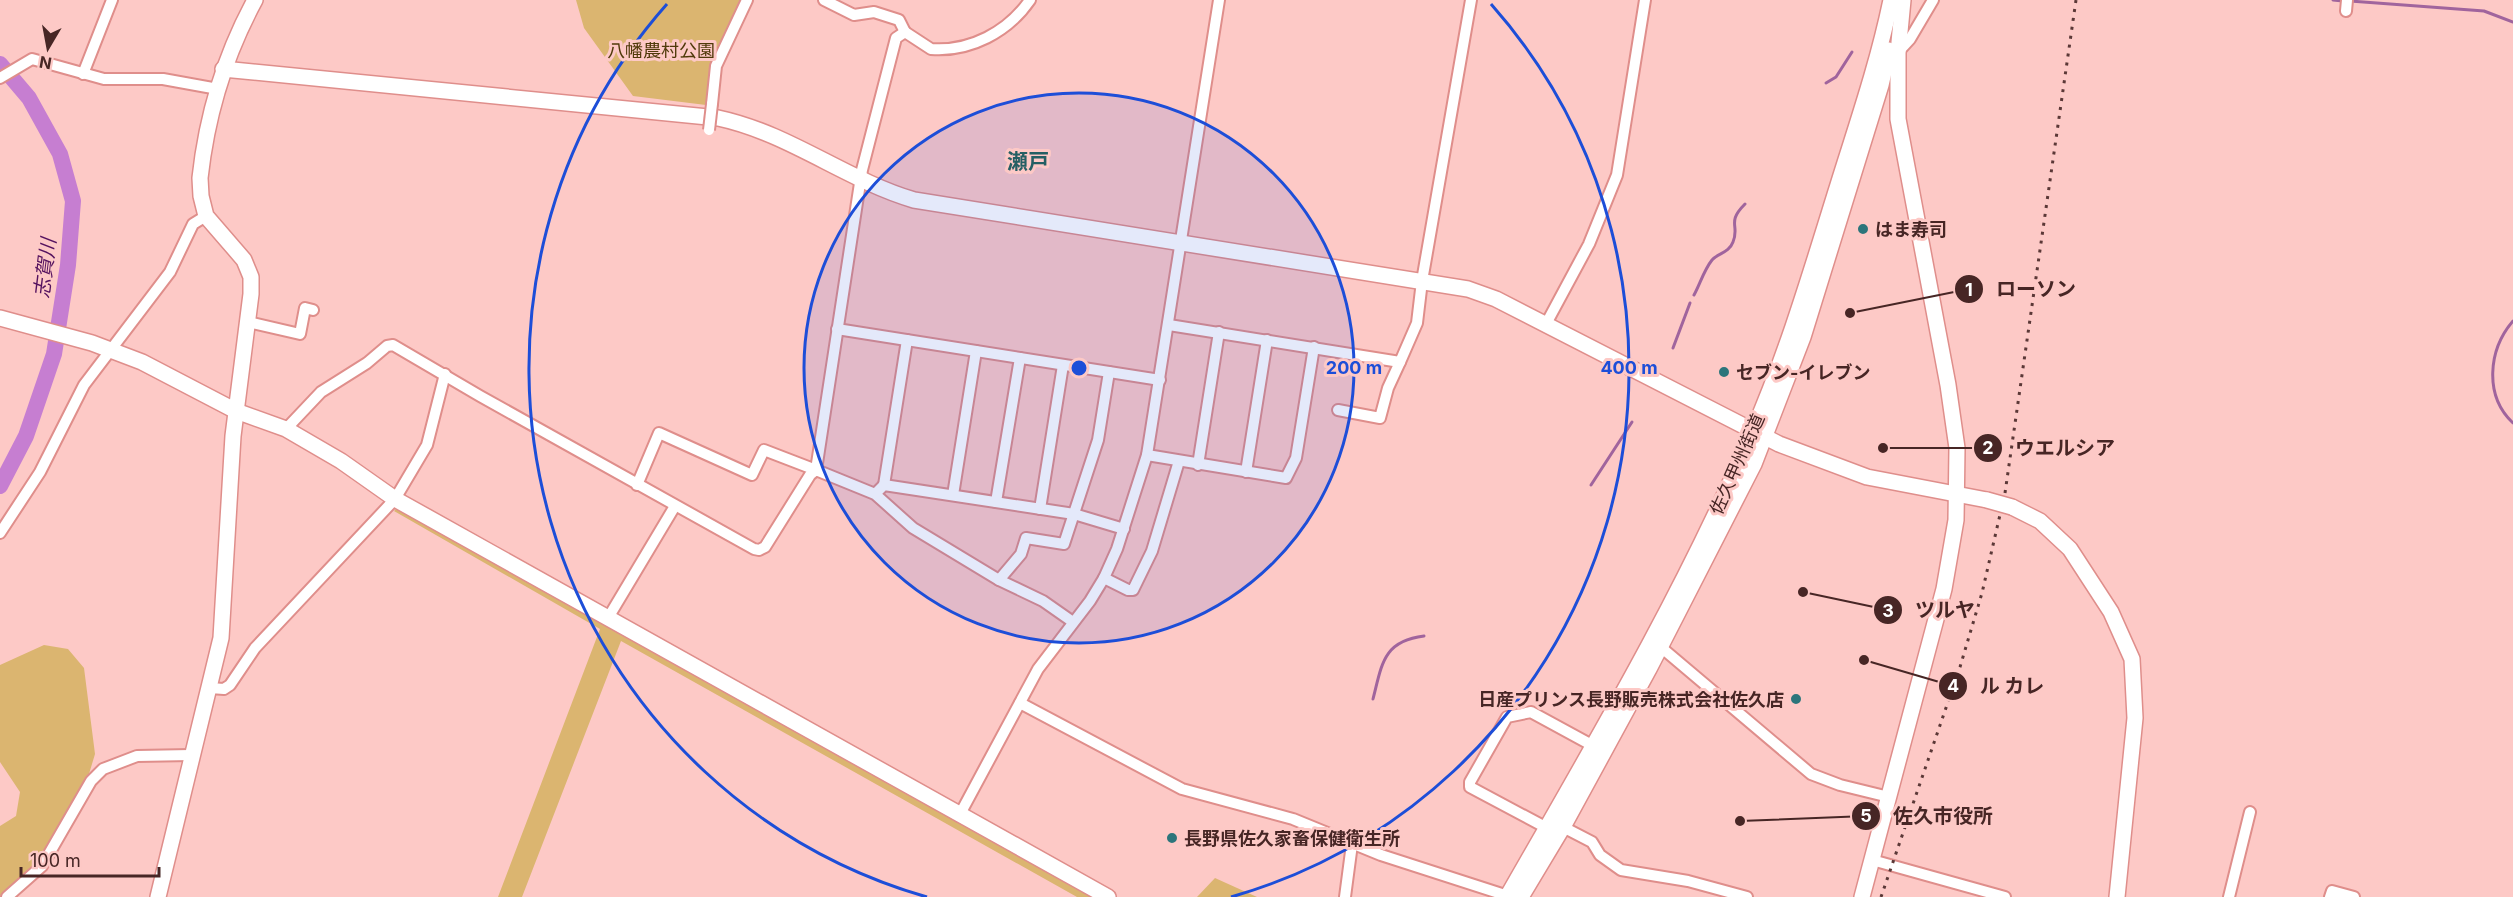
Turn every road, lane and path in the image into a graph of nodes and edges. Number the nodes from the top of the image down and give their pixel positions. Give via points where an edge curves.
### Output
1 (112, 0) edge
2 (255, 0) edge
3 (747, 0) edge
4 (824, 0) edge
5 (1030, 0) edge
6 (1219, 0) edge
7 (1471, 0) edge
8 (1645, 0) edge
9 (1891, 0) edge
10 (1901, 0) edge
11 (1933, 0) edge
12 (1884, 30) junction
13 (905, 32) junction
14 (1892, 58) junction
15 (223, 69) junction
16 (83, 74) junction
17 (0, 78) edge
18 (218, 89) junction
19 (708, 130) dead end
20 (861, 180) junction
21 (206, 216) junction
22 (1181, 242) junction
23 (1422, 280) junction
24 (313, 310) dead end
25 (0, 318) edge
26 (248, 322) junction
27 (1546, 324) junction
28 (1169, 325) junction
29 (837, 329) junction
30 (1219, 332) junction
31 (907, 340) junction
32 (1267, 340) junction
33 (1314, 347) junction
34 (111, 350) junction
35 (976, 351) junction
36 (1020, 358) junction
37 (1400, 362) junction
38 (1063, 365) junction
39 (1109, 372) junction
40 (445, 374) junction
41 (1160, 380) junction
42 (1338, 410) dead end
43 (236, 411) junction
44 (286, 429) junction
45 (1759, 435) junction
46 (1147, 456) junction
47 (1179, 461) junction
48 (1198, 465) junction
49 (816, 470) junction
50 (1246, 472) junction
51 (637, 485) junction
52 (884, 485) junction
53 (875, 494) junction
54 (1958, 494) junction
55 (952, 495) junction
56 (395, 499) junction
57 (996, 502) junction
58 (675, 506) junction
59 (1040, 509) junction
60 (1074, 514) junction
61 (1124, 529) junction
62 (0, 533) edge
63 (1104, 578) junction
64 (999, 580) junction
65 (608, 618) junction
66 (1073, 622) junction
67 (1656, 643) junction
68 (210, 688) junction
69 (1020, 703) junction
70 (1599, 749) junction
71 (191, 755) junction
72 (1889, 797) junction
73 (2250, 812) dead end
74 (959, 816) junction
75 (1563, 827) junction
76 (1547, 828) junction
77 (1352, 844) junction
78 (1872, 860) junction
79 (7, 897) edge
80 (158, 897) edge
81 (1108, 897) edge
82 (1345, 897) edge
83 (1512, 897) edge
84 (1747, 897) edge
85 (1862, 897) edge
86 (2005, 897) edge
87 (2117, 897) edge
88 (2229, 897) edge
89 (2330, 897) edge
90 (2355, 897) edge

1 - 16 street
2 - 15 street
3 - 19 street, bridge via 716,66
4 - 13 street via 854,15 874,12 899,20
5 - 13 street via 1011,23 971,44 931,49
6 - 22 street
7 - 23 street
8 - 27 street via 1617,175 1589,244
9 - 12 street, 佐久甲州街道
10 - 14 street, 佐久甲州街道
11 - 14 street via 1910,39
12 - 14 street
12 - 45 street, 佐久甲州街道
13 - 20 street via 896,38
14 - 45 street, 佐久甲州街道 via 1803,337
14 - 54 street via 1898,119 1948,386 1957,448
15 - 18 street
15 - 20 street via 718,118 769,134
16 - 17 street via 32,59
16 - 18 street via 111,79 163,79
18 - 21 street via 200,178
20 - 22 street via 914,200
20 - 29 street
21 - 26 street via 247,265 251,284
21 - 34 street via 193,224 170,272
22 - 23 street
22 - 28 street
23 - 27 street via 1483,293
23 - 37 street via 1418,323
24 - 26 street via 305,308 300,334
25 - 34 street
26 - 43 street
27 - 45 street
28 - 30 street
28 - 41 street
29 - 31 street
29 - 49 street
30 - 32 street
30 - 48 street
31 - 35 street
31 - 52 street
32 - 33 street
32 - 50 street
33 - 37 street
33 - 50 street via 1296,458 1286,478
34 - 43 street
34 - 62 street via 76,397 40,472
35 - 36 street
35 - 55 street
36 - 38 street
36 - 57 street
37 - 42 street via 1380,418
38 - 39 street
38 - 59 street
39 - 41 street
39 - 60 street via 1098,440
40 - 44 street via 390,345 321,392
40 - 51 street
40 - 56 street via 427,446
41 - 46 street
43 - 44 street
43 - 68 street via 223,625
44 - 56 street
45 - 54 street via 1867,477
45 - 67 street, 佐久甲州街道 via 1705,534
46 - 47 street
46 - 61 street
47 - 48 street
47 - 63 street via 1152,551 1132,590
48 - 50 street
49 - 51 street via 764,450 752,475 659,432
49 - 53 street
49 - 58 street via 762,549 754,549
51 - 58 street
52 - 53 street
52 - 55 street
53 - 64 street via 906,524
54 - 72 street via 1944,589
54 - 87 street, bridge via 2012,507 2040,521 2070,549 2111,612 2132,659 2135,718
55 - 57 street
56 - 65 street
56 - 68 street via 255,648 230,685 224,689
57 - 59 street
58 - 65 street
59 - 60 street
60 - 61 street
60 - 64 street via 1064,544 1026,538 1021,554
61 - 63 street
63 - 66 street
64 - 66 street via 1043,601
65 - 74 street
66 - 69 street via 1038,669
67 - 70 street, 佐久甲州街道
67 - 72 street via 1811,774
68 - 71 street
69 - 74 street
69 - 77 street via 1182,789 1293,819
70 - 75 street, 佐久甲州街道
70 - 76 street, 佐久甲州街道
70 - 76 street via 1531,712 1507,717 1470,787
71 - 79 street via 137,756 103,769 42,866
71 - 80 street
72 - 78 street
73 - 88 street
74 - 81 street
75 - 83 street, 佐久甲州街道
75 - 84 street via 1592,842 1600,855 1621,870 1688,881
76 - 83 street, 佐久甲州街道
77 - 82 street
77 - 83 street
78 - 85 street
78 - 86 street
89 - 90 street via 2332,891

